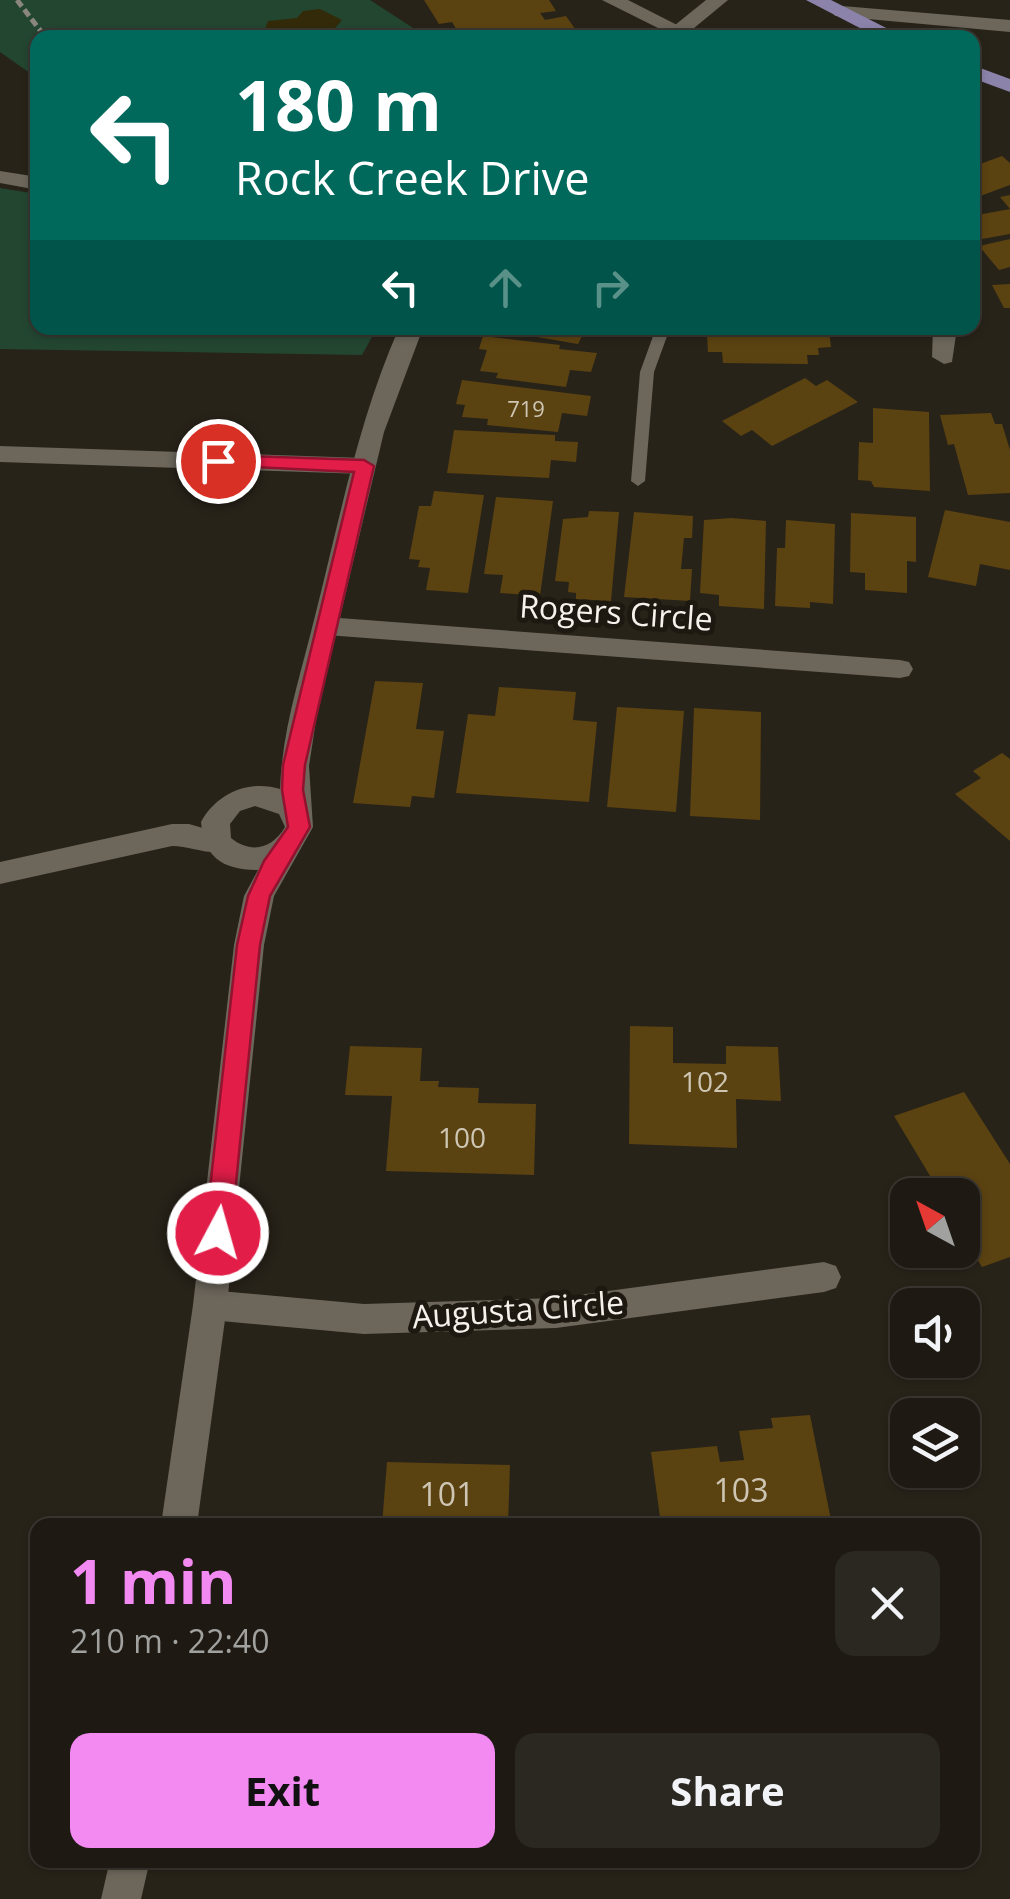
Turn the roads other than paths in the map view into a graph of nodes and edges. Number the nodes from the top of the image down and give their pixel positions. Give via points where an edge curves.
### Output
1 (612, 0) edge
2 (718, 0) edge
3 (816, 0) edge
4 (842, 12) junction
5 (1010, 26) edge
6 (666, 30) edge
7 (678, 30) edge
8 (879, 30) edge
9 (980, 74) edge
10 (1010, 86) edge
11 (0, 177) edge
12 (30, 183) edge
13 (408, 335) edge
14 (660, 335) edge
15 (946, 335) edge
16 (944, 357) dead end
17 (0, 454) edge
18 (364, 466) junction
19 (638, 481) dead end
20 (326, 626) junction
21 (900, 669) dead end
22 (302, 731) junction
23 (238, 801) junction
24 (297, 816) junction
25 (120, 846) junction
26 (223, 849) junction
27 (282, 851) junction
28 (0, 873) edge
29 (249, 945) junction
30 (824, 1277) dead end
31 (210, 1305) junction
32 (180, 1518) edge
33 (128, 1868) edge
34 (121, 1899) edge

1 - 6 street
2 - 7 street
3 - 4 main road
4 - 5 street
4 - 8 main road
9 - 10 main road
11 - 12 street
13 - 18 street
14 - 19 lane via 647,372
15 - 16 street
17 - 18 street
18 - 20 street
20 - 21 street, Rogers Circle
20 - 22 street
22 - 23 street
22 - 24 street via 292,790
23 - 24 street via 269,796
23 - 25 street
23 - 26 street via 214,822
24 - 27 street via 296,837
25 - 26 street via 190,835
25 - 28 street
26 - 27 street via 250,860
26 - 29 street via 245,889
27 - 29 street via 259,896
29 - 31 street
30 - 31 street, Augusta Circle via 556,1313 364,1319
31 - 32 street
33 - 34 street

